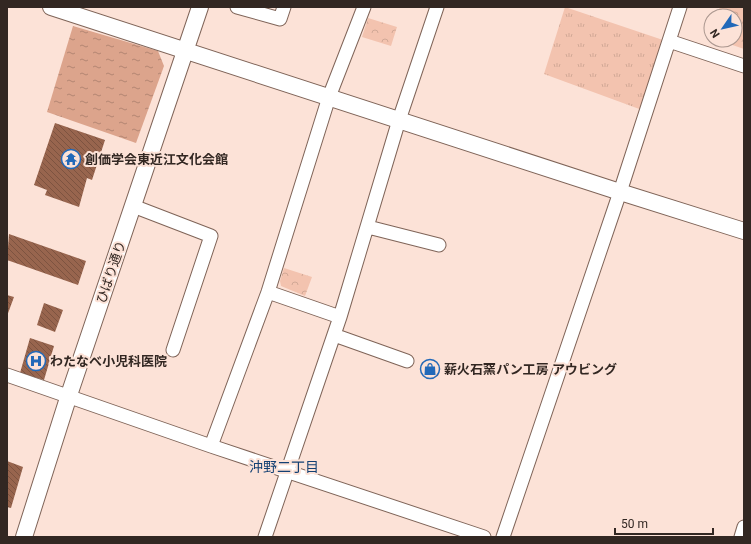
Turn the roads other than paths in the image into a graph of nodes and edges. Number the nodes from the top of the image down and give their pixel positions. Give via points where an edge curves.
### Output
1 (52, 7) edge
2 (200, 7) edge
3 (236, 7) edge
4 (284, 7) edge
5 (364, 7) edge
6 (437, 7) edge
7 (680, 7) edge
8 (669, 41) junction
9 (186, 52) junction
10 (744, 66) edge
11 (329, 97) junction
12 (399, 120) junction
13 (620, 192) junction
14 (133, 206) junction
15 (368, 226) junction
16 (744, 231) edge
17 (439, 245) dead end
18 (268, 292) junction
19 (340, 317) junction
20 (334, 335) junction
21 (173, 350) dead end
22 (408, 361) dead end
23 (7, 375) edge
24 (69, 395) junction
25 (211, 446) junction
26 (287, 470) junction
27 (744, 527) edge
28 (24, 537) edge
29 (265, 537) edge
30 (484, 537) edge
31 (503, 537) edge
32 (740, 537) edge

1 - 9 street
2 - 9 street, ひばり通り
3 - 4 street via 280,20
5 - 11 street
6 - 12 street
7 - 8 street
8 - 10 street
8 - 13 street
9 - 11 street
9 - 14 street, ひばり通り
11 - 12 street
11 - 18 street
12 - 13 street
12 - 15 street
13 - 16 street
13 - 31 street
14 - 21 street via 211,236
14 - 24 street, ひばり通り
15 - 17 street
15 - 19 street
18 - 19 street
18 - 25 street
19 - 20 street
20 - 22 street
20 - 26 street
23 - 24 street
24 - 25 street
24 - 28 street, ひばり通り
25 - 26 street
26 - 29 street
26 - 30 street
27 - 32 street

